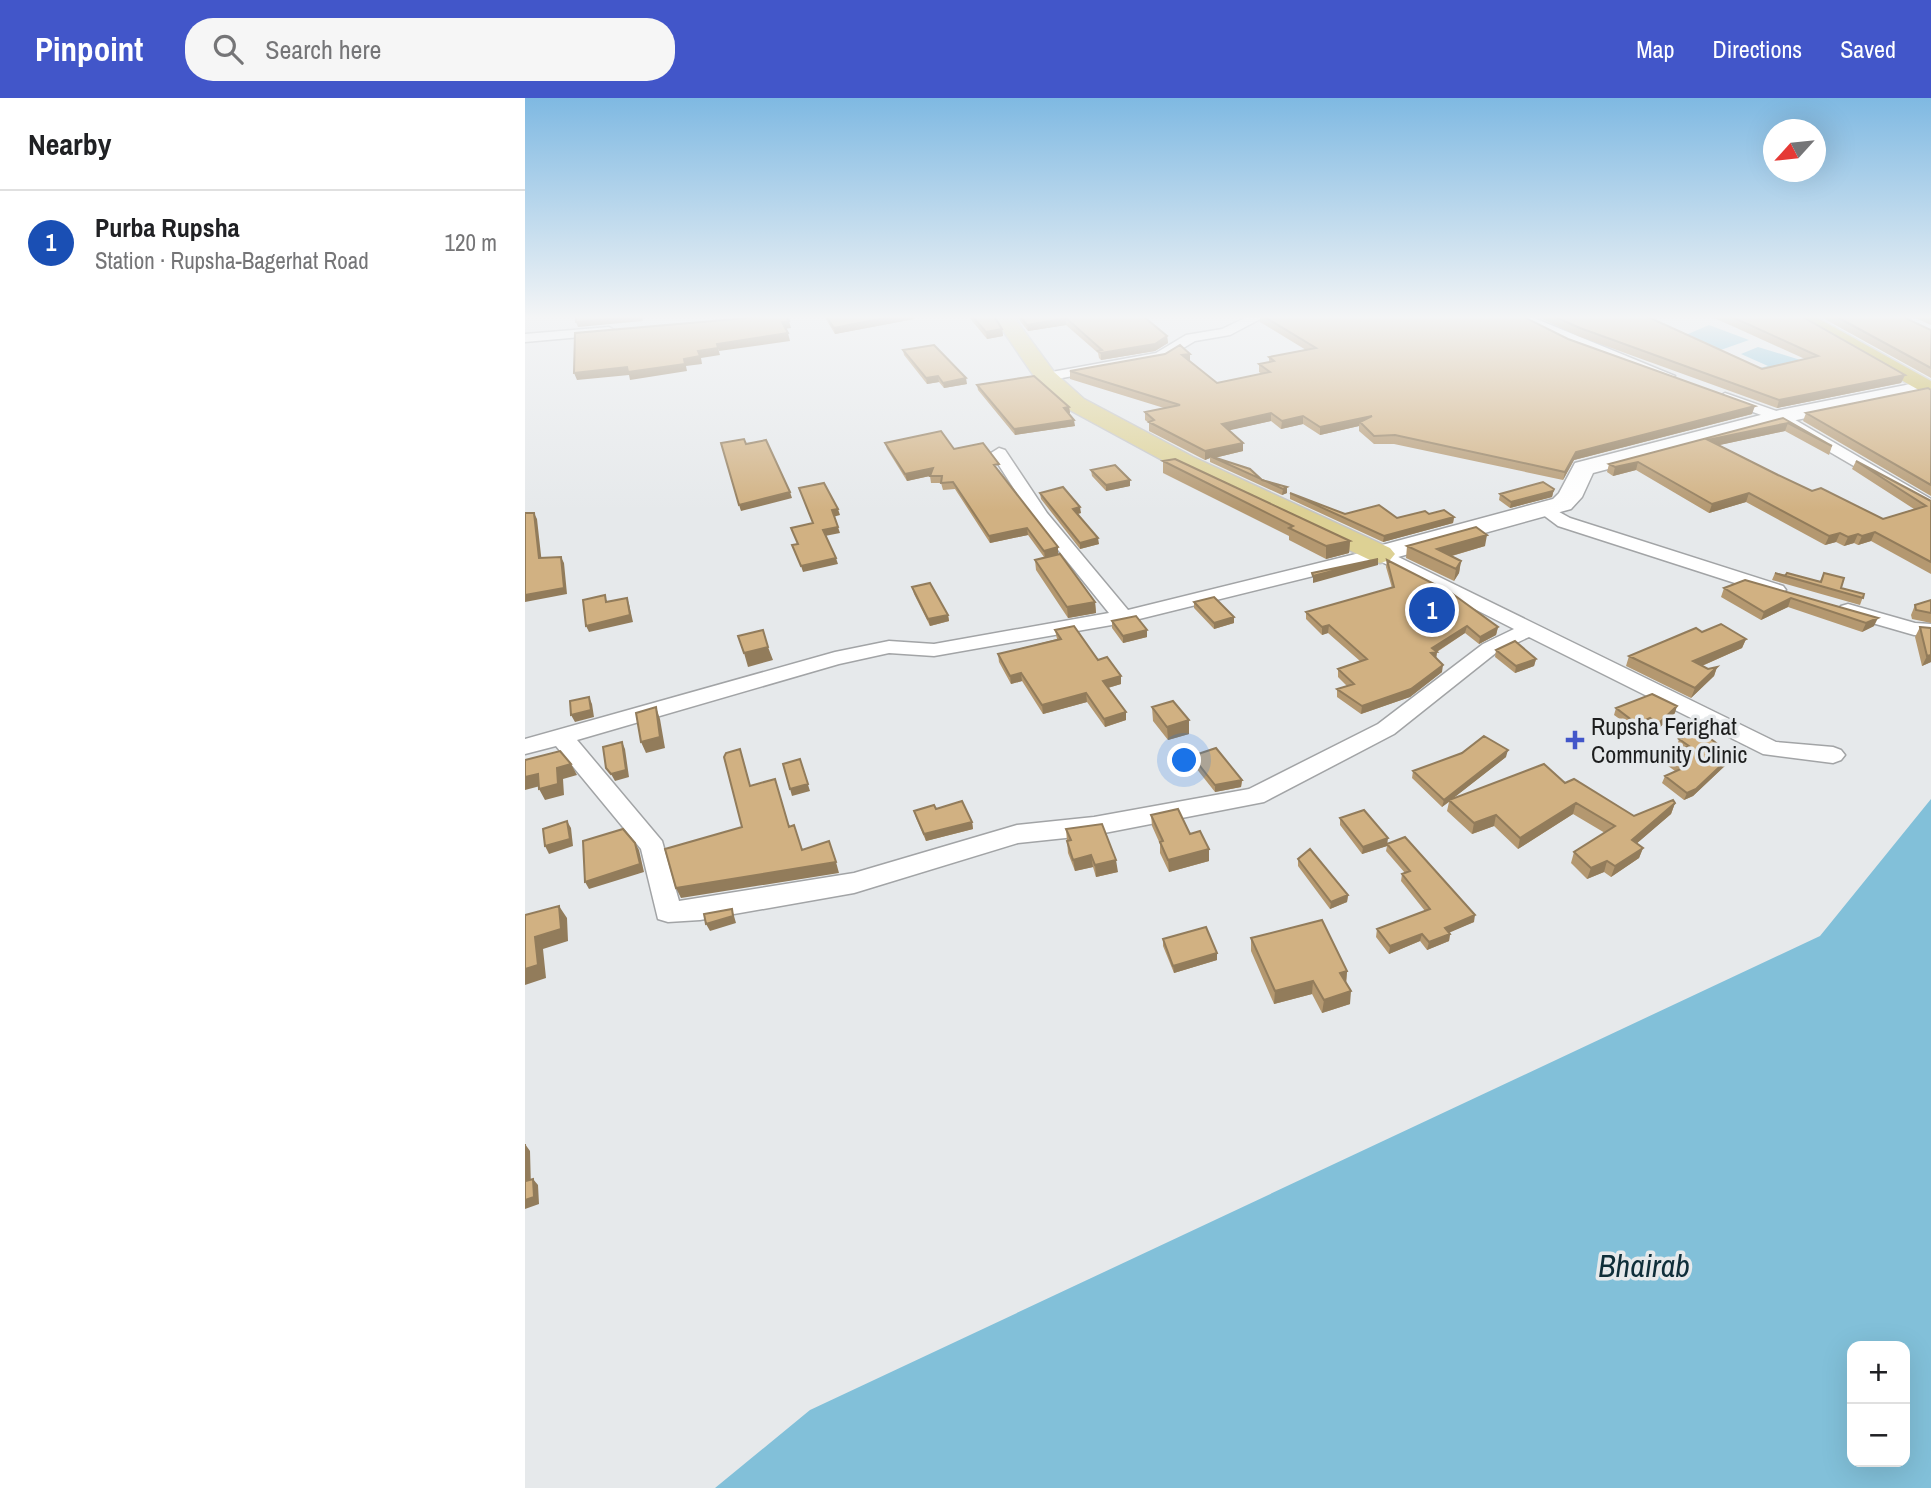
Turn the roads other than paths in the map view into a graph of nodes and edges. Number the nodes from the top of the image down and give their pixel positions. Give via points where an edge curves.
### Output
1 (1050, 381) edge
2 (1679, 381) edge
3 (1682, 382) edge
4 (1927, 386) edge
5 (1705, 390) edge
6 (1780, 417) junction
7 (999, 453) dead end
8 (1931, 506) edge
9 (1543, 508) junction
10 (1380, 554) junction
11 (1796, 596) edge
12 (1835, 607) edge
13 (1123, 617) junction
14 (1531, 628) junction
15 (1931, 630) edge
16 (560, 735) junction
17 (525, 747) edge
18 (1833, 755) dead end

1 - 10 main road via 1076,404 1123,431
2 - 3 street
4 - 6 main road
5 - 6 street
6 - 8 street
6 - 9 main road via 1583,468 1570,497
7 - 13 street via 1040,516
9 - 10 main road
9 - 11 street via 1564,522
10 - 13 street
10 - 14 street
12 - 15 street
13 - 16 street via 934,650 890,647 835,658
14 - 16 street via 1490,648 1386,729 1255,796 1195,810 1017,834 854,883 700,910 668,912 653,847
14 - 18 street via 1771,749
16 - 17 street

